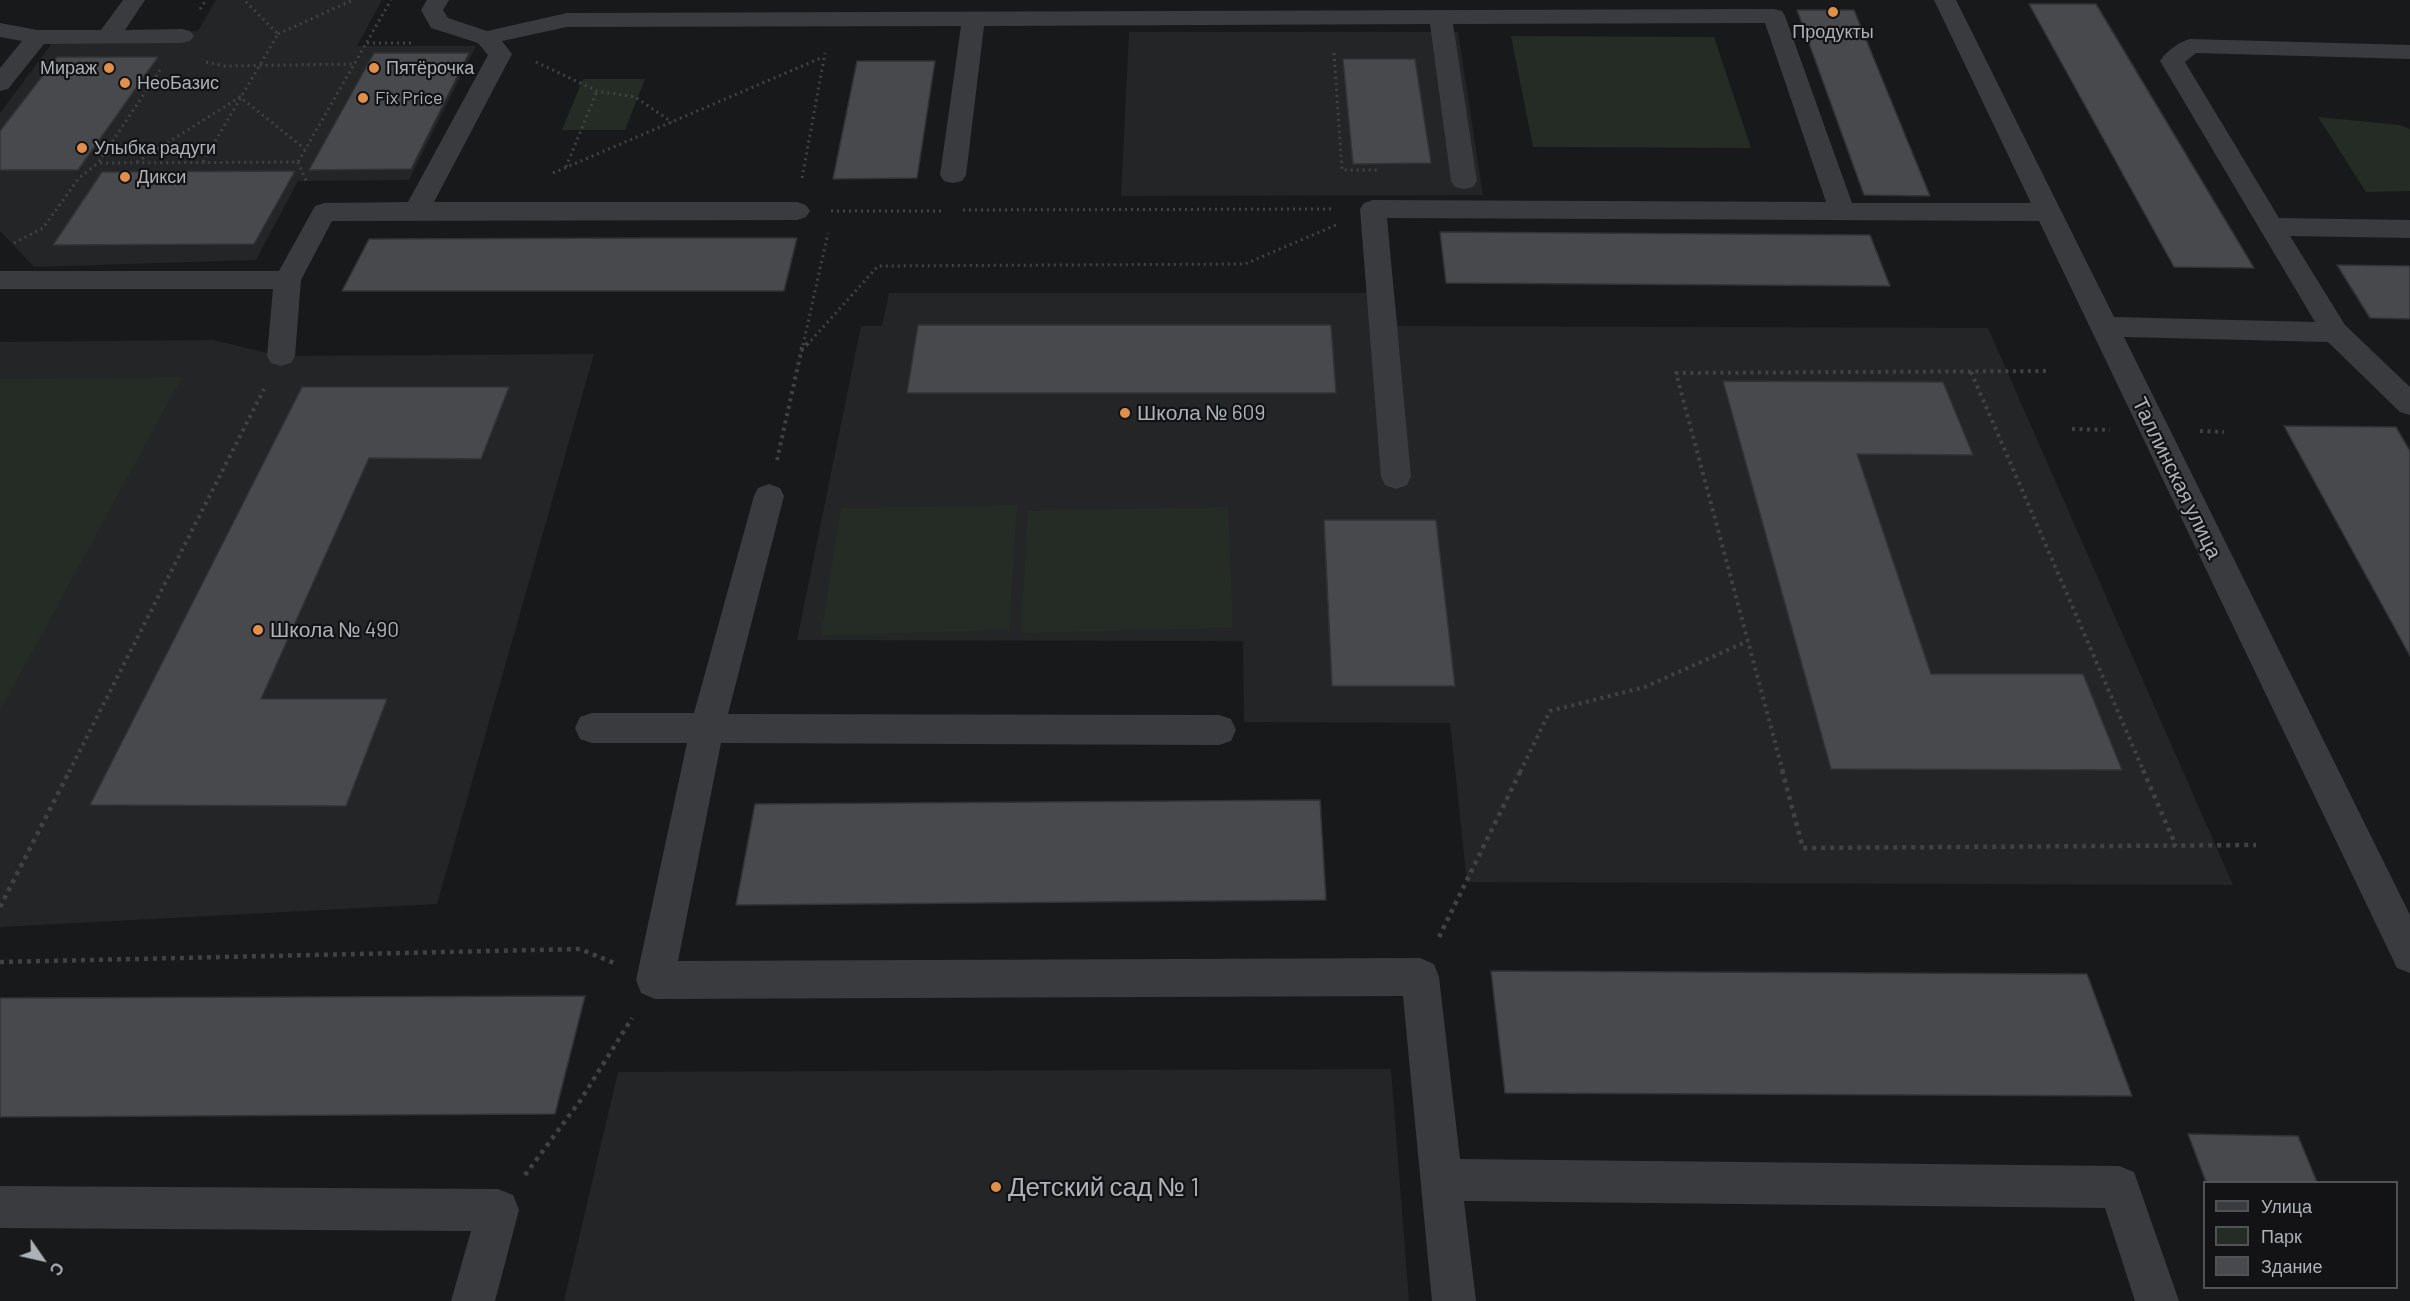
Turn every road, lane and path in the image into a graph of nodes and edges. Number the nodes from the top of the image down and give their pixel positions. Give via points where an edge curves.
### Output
1 (134, 0) edge
2 (206, 0) edge
3 (244, 0) edge
4 (353, 0) edge
5 (391, 0) edge
6 (438, 0) edge
7 (1945, 0) edge
8 (914, 9) edge
9 (1371, 9) edge
10 (1440, 17) junction
11 (842, 19) junction
12 (973, 19) junction
13 (0, 30) edge
14 (278, 34) junction
15 (37, 37) junction
16 (108, 37) junction
17 (176, 45) junction
18 (493, 46) junction
19 (1344, 53) dead end
20 (2408, 55) edge
21 (823, 57) junction
22 (355, 64) junction
23 (259, 65) junction
24 (0, 84) edge
25 (597, 91) junction
26 (240, 97) junction
27 (672, 122) junction
28 (305, 149) junction
29 (203, 162) junction
30 (98, 163) junction
31 (137, 163) junction
32 (566, 167) junction
33 (1386, 170) dead end
34 (953, 175) dead end
35 (546, 177) dead end
36 (1464, 181) dead end
37 (1373, 209) junction
38 (796, 211) junction
39 (833, 211) junction
40 (1842, 211) junction
41 (416, 212) junction
42 (2048, 212) junction
43 (2271, 227) junction
44 (2410, 229) edge
45 (9, 246) dead end
46 (0, 280) edge
47 (287, 280) junction
48 (2104, 327) junction
49 (2335, 332) junction
50 (801, 351) junction
51 (281, 356) joint
52 (2047, 371) dead end
53 (1971, 372) junction
54 (2410, 404) edge
55 (2072, 429) dead end
56 (2118, 430) dead end
57 (2191, 431) dead end
58 (2224, 432) dead end
59 (1396, 477) dead end
60 (769, 496) joint
61 (1748, 641) junction
62 (592, 728) dead end
63 (707, 728) junction
64 (1219, 730) dead end
65 (2256, 845) dead end
66 (2176, 846) junction
67 (2398, 906) edge
68 (0, 907) edge
69 (2410, 955) edge
70 (0, 962) edge
71 (1420, 977) junction
72 (655, 980) junction
73 (1441, 1180) junction
74 (0, 1207) edge
75 (498, 1210) junction
76 (473, 1301) edge
77 (1454, 1301) edge
78 (2157, 1301) edge

1 - 16 street
2 - 17 path
3 - 14 path
4 - 14 path
5 - 22 path
6 - 18 street via 432,10 439,23
7 - 42 street, Таллинская улица
8 - 11 street
8 - 12 street
9 - 10 street
9 - 12 street
10 - 36 street
10 - 40 street via 1774,16
11 - 18 street via 567,20
11 - 21 path
12 - 34 street
13 - 15 street
14 - 23 path
15 - 16 street
15 - 24 street
16 - 17 street
17 - 23 path via 225,66
17 - 30 path
18 - 25 path
18 - 41 street
19 - 33 path via 1332,53 1342,170
20 - 43 street via 2190,46 2172,61
21 - 27 path
21 - 38 path
22 - 23 path
22 - 28 path
23 - 26 path
25 - 27 path via 635,97
25 - 32 path
26 - 28 path
26 - 29 path
26 - 31 path
27 - 32 path
28 - 29 path via 298,162
29 - 31 path
30 - 31 path
30 - 45 path via 79,178 43,228
32 - 35 path
37 - 39 path
37 - 40 street
37 - 50 path via 1245,264 878,266
37 - 59 street
38 - 39 path
38 - 41 street
39 - 50 path
40 - 42 street
41 - 47 street via 324,212
42 - 48 street, Таллинская улица
43 - 44 street
43 - 49 street
46 - 47 street
47 - 51 street
48 - 49 street
48 - 67 street, Таллинская улица
49 - 54 street
50 - 60 path
51 - 68 path
52 - 53 path
53 - 61 path via 1676,373
53 - 66 path
55 - 56 path
57 - 58 path
60 - 63 street
61 - 66 path via 1803,848
61 - 71 path via 1645,687 1550,711
62 - 63 street
63 - 64 street
63 - 72 street
65 - 66 path
67 - 69 street, Таллинская улица
70 - 72 path via 580,949
71 - 72 street
71 - 73 street
72 - 75 path via 580,1101
73 - 77 street
73 - 78 street via 2118,1187
74 - 75 street
75 - 76 street

